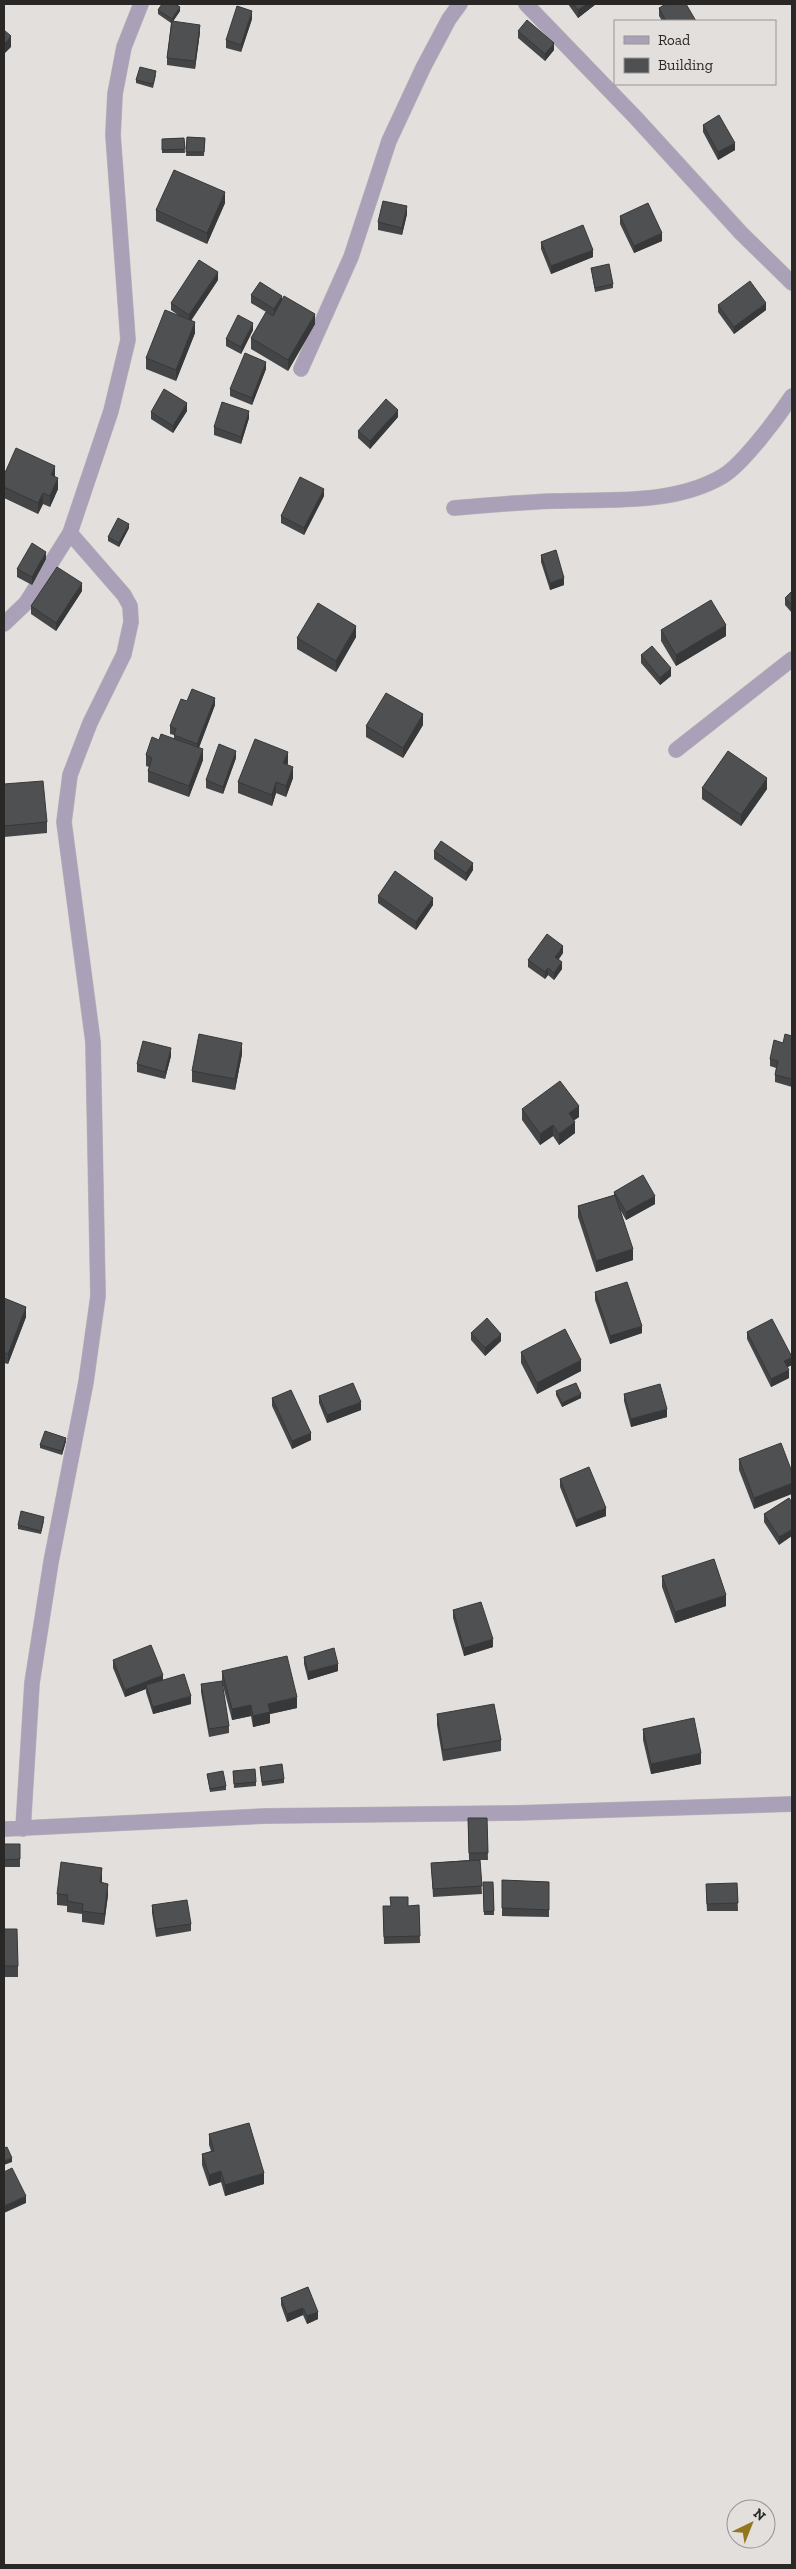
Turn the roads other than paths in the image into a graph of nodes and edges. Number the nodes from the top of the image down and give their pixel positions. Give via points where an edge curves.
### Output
1 (141, 4) edge
2 (460, 4) edge
3 (526, 4) edge
4 (792, 283) edge
5 (301, 369) dead end
6 (792, 396) edge
7 (454, 508) dead end
8 (70, 534) junction
9 (4, 624) edge
10 (792, 659) edge
11 (676, 750) dead end
12 (792, 1804) edge
13 (4, 1829) edge
14 (23, 1829) junction

1 - 8 street via 124,47 115,94 113,135 128,340 112,411
2 - 5 street via 423,68 388,141 351,257
3 - 4 street
6 - 7 street via 749,450 724,475 692,491 650,497 515,502
8 - 9 street via 26,603
8 - 14 street via 124,595 130,606 132,622 124,654 90,723 70,775 64,822 93,1042 98,1296 86,1382 51,1562 32,1683
10 - 11 street
12 - 14 street via 516,1813 266,1816
13 - 14 street

